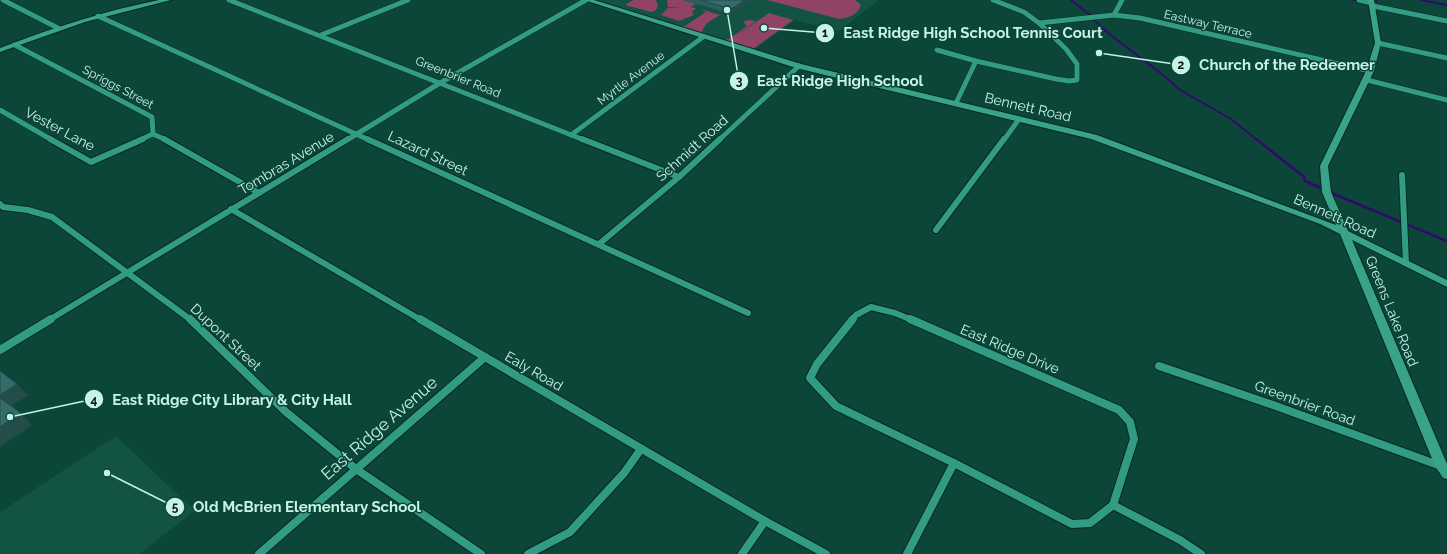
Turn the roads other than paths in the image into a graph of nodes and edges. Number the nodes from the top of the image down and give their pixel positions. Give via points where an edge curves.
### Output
1 (3, 0) edge
2 (168, 0) edge
3 (229, 0) edge
4 (405, 0) edge
5 (587, 0) edge
6 (993, 0) edge
7 (1122, 0) edge
8 (1360, 0) edge
9 (153, 1) edge
10 (1372, 3) edge
11 (1114, 15) junction
12 (98, 16) junction
13 (1447, 21) edge
14 (1039, 23) junction
15 (58, 28) junction
16 (321, 35) junction
17 (703, 37) junction
18 (1378, 42) junction
19 (14, 45) junction
20 (0, 50) edge
21 (937, 50) dead end
22 (1447, 58) edge
23 (976, 61) junction
24 (799, 66) junction
25 (1370, 71) junction
26 (1367, 80) junction
27 (440, 83) junction
28 (1447, 100) edge
29 (956, 103) junction
30 (0, 110) edge
31 (1019, 119) junction
32 (152, 134) junction
33 (358, 134) junction
34 (571, 135) junction
35 (1402, 175) dead end
36 (678, 177) junction
37 (259, 193) junction
38 (0, 204) edge
39 (231, 209) junction
40 (936, 230) dead end
41 (1344, 232) junction
42 (599, 244) junction
43 (1406, 263) junction
44 (129, 273) junction
45 (1447, 284) edge
46 (748, 313) dead end
47 (0, 350) edge
48 (484, 357) junction
49 (1159, 366) dead end
50 (642, 449) junction
51 (954, 463) junction
52 (356, 469) junction
53 (1444, 470) edge
54 (1113, 505) junction
55 (765, 522) junction
56 (259, 554) edge
57 (481, 554) edge
58 (528, 554) edge
59 (742, 554) edge
60 (826, 554) edge
61 (907, 554) edge
62 (1201, 554) edge

1 - 15 street
2 - 9 street
3 - 16 street, Greenbrier Road
4 - 16 street
5 - 17 street, Bennett Road
5 - 27 street, Tombras Avenue
6 - 14 street via 1024,12
7 - 11 street
8 - 10 street
9 - 12 street
10 - 13 street
10 - 18 street, Greens Lake Road
11 - 14 street, Eastway Terrace
11 - 25 street, Eastway Terrace via 1140,18
12 - 15 street
12 - 33 street, Lazard Street
14 - 23 street via 1066,49 1077,64 1077,80 1056,79
15 - 19 street
16 - 27 street, Greenbrier Road
17 - 24 street, Bennett Road
17 - 34 street, Myrtle Avenue
18 - 22 street
18 - 25 street, Greens Lake Road
19 - 20 street
19 - 32 street, Spriggs Street via 152,117
21 - 23 street
23 - 29 street
24 - 29 street, Bennett Road
24 - 36 street, Schmidt Road
25 - 26 street, Greens Lake Road
26 - 28 street
26 - 41 street, Greens Lake Road via 1324,166 1323,180 1328,199
27 - 33 street, Tombras Avenue
27 - 34 street, Greenbrier Road
29 - 31 street, Bennett Road
30 - 32 street, Vester Lane via 90,162
31 - 40 street
31 - 41 street, Bennett Road via 1101,139
32 - 37 street via 160,136
33 - 37 street, Tombras Avenue
33 - 42 street, Lazard Street
34 - 36 street, Greenbrier Road
35 - 43 street
36 - 42 street, Schmidt Road
37 - 39 street, Tombras Avenue
38 - 44 street, Dupont Street via 3,207 28,210 52,217
39 - 44 street, Tombras Avenue
39 - 48 street, Ealy Road
41 - 43 street, Bennett Road
41 - 53 street, Greens Lake Road
42 - 46 street, Lazard Street
43 - 45 street, Bennett Road
44 - 47 street, Tombras Avenue
44 - 52 street, Dupont Street via 184,314 286,412
48 - 50 street, Ealy Road
48 - 52 street, East Ridge Avenue
49 - 53 street, Greenbrier Road via 1274,405
50 - 55 street, Ealy Road
50 - 58 street via 624,473 570,532
51 - 54 street, East Ridge Drive via 1072,524 1090,523
51 - 54 street, East Ridge Drive via 836,406 810,378 817,364 856,314 871,307 895,314 1119,410 1130,422 1134,439
51 - 61 street
52 - 56 street, East Ridge Avenue
52 - 57 street, Dupont Street
54 - 62 street via 1180,540
55 - 59 street
55 - 60 street, Ealy Road

